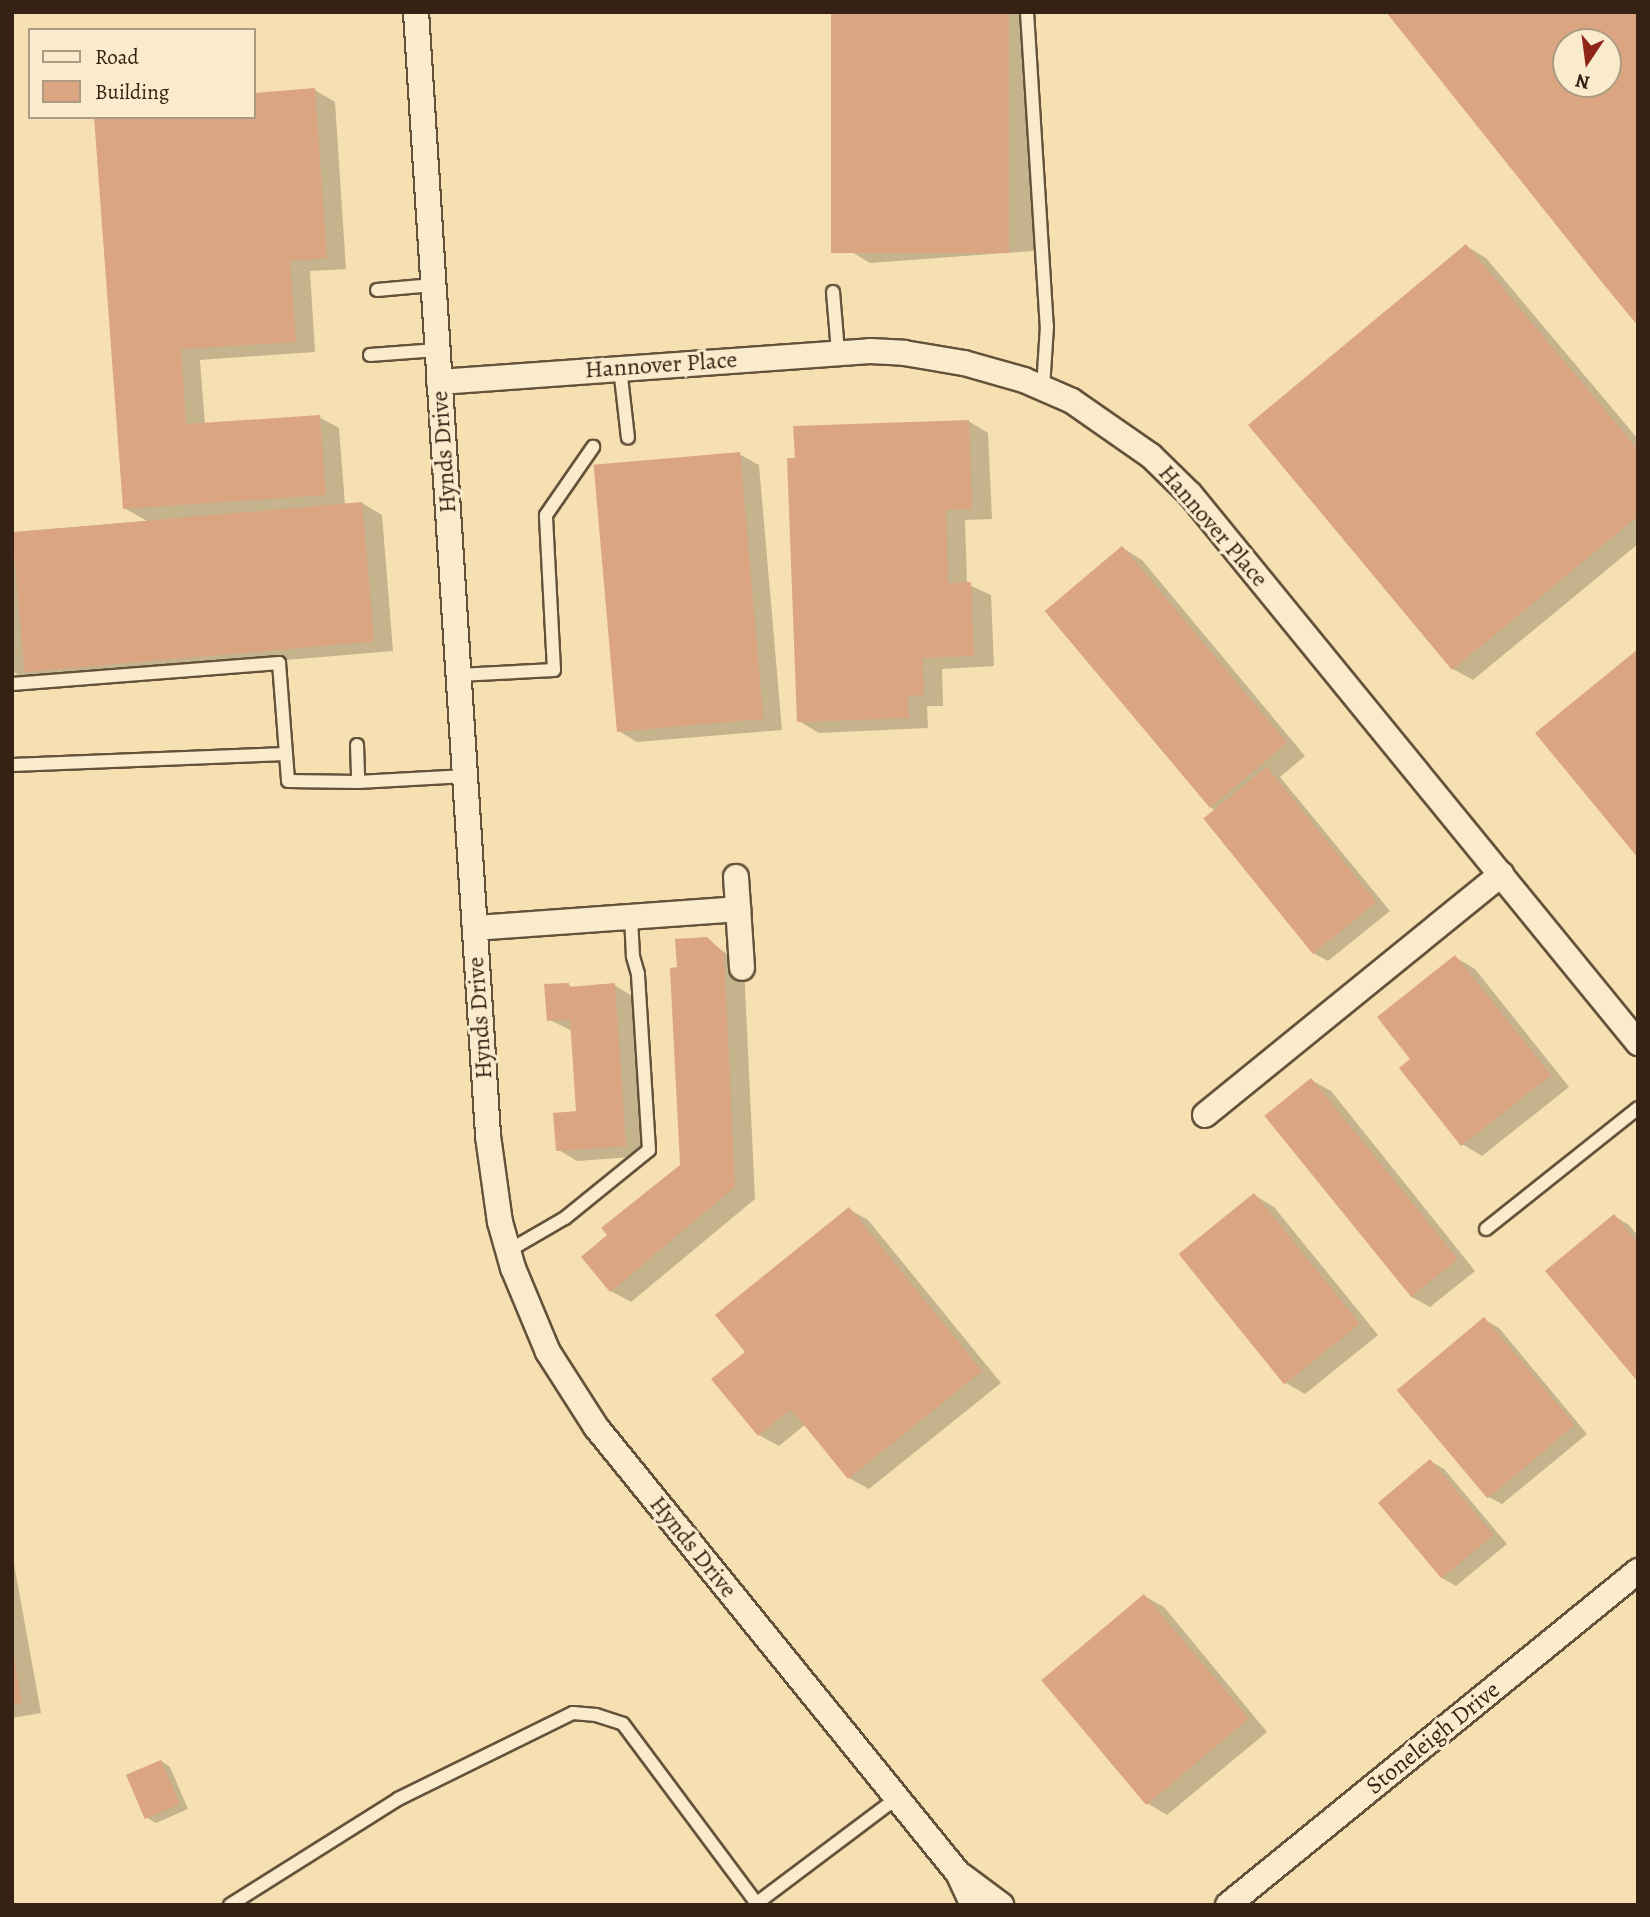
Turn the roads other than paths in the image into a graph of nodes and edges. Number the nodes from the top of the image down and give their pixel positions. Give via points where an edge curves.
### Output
1 (416, 12) edge
2 (1027, 12) edge
3 (433, 285) junction
4 (377, 290) dead end
5 (833, 292) dead end
6 (438, 350) junction
7 (838, 352) junction
8 (370, 355) dead end
9 (620, 368) junction
10 (439, 382) junction
11 (1043, 387) junction
12 (628, 438) dead end
13 (593, 447) dead end
14 (458, 675) junction
15 (12, 684) edge
16 (357, 745) dead end
17 (286, 754) junction
18 (12, 765) edge
19 (466, 776) junction
20 (358, 782) junction
21 (1502, 874) junction
22 (736, 877) dead end
23 (738, 909) junction
24 (631, 916) junction
25 (475, 928) junction
26 (742, 968) dead end
27 (1638, 1042) edge
28 (1638, 1108) edge
29 (1205, 1115) dead end
30 (1486, 1229) dead end
31 (508, 1251) junction
32 (1638, 1571) edge
33 (897, 1798) junction
34 (958, 1873) junction
35 (758, 1904) edge
36 (230, 1905) edge
37 (973, 1905) edge
38 (1001, 1905) edge
39 (1228, 1905) edge

1 - 3 street, Hynds Drive
2 - 11 lane via 1047,326
3 - 4 lane
3 - 6 street, Hynds Drive
5 - 7 lane
6 - 8 lane
6 - 10 street, Hynds Drive
7 - 9 street, Hannover Place
7 - 11 street, Hannover Place via 935,357
9 - 10 street, Hannover Place
9 - 12 lane
10 - 14 street, Hynds Drive
11 - 21 street, Hannover Place via 1125,436 1190,494
13 - 14 lane via 546,514 554,670
14 - 19 street, Hynds Drive
15 - 17 lane via 279,663
16 - 20 lane
17 - 18 lane
17 - 20 lane via 288,781
19 - 20 lane
19 - 25 street, Hynds Drive
21 - 27 street, Hannover Place
21 - 29 street
22 - 23 street
23 - 24 street
23 - 26 street
24 - 25 street
24 - 31 lane via 649,1150 565,1218
25 - 31 street, Hynds Drive via 492,1180
28 - 30 lane
31 - 33 street, Hynds Drive via 548,1352 579,1404
32 - 39 street, Stoneleigh Drive
33 - 34 street, Hynds Drive
33 - 35 lane
34 - 37 street, Hynds Drive
34 - 38 street, Hynds Drive
35 - 36 lane via 623,1724 573,1713 398,1799

